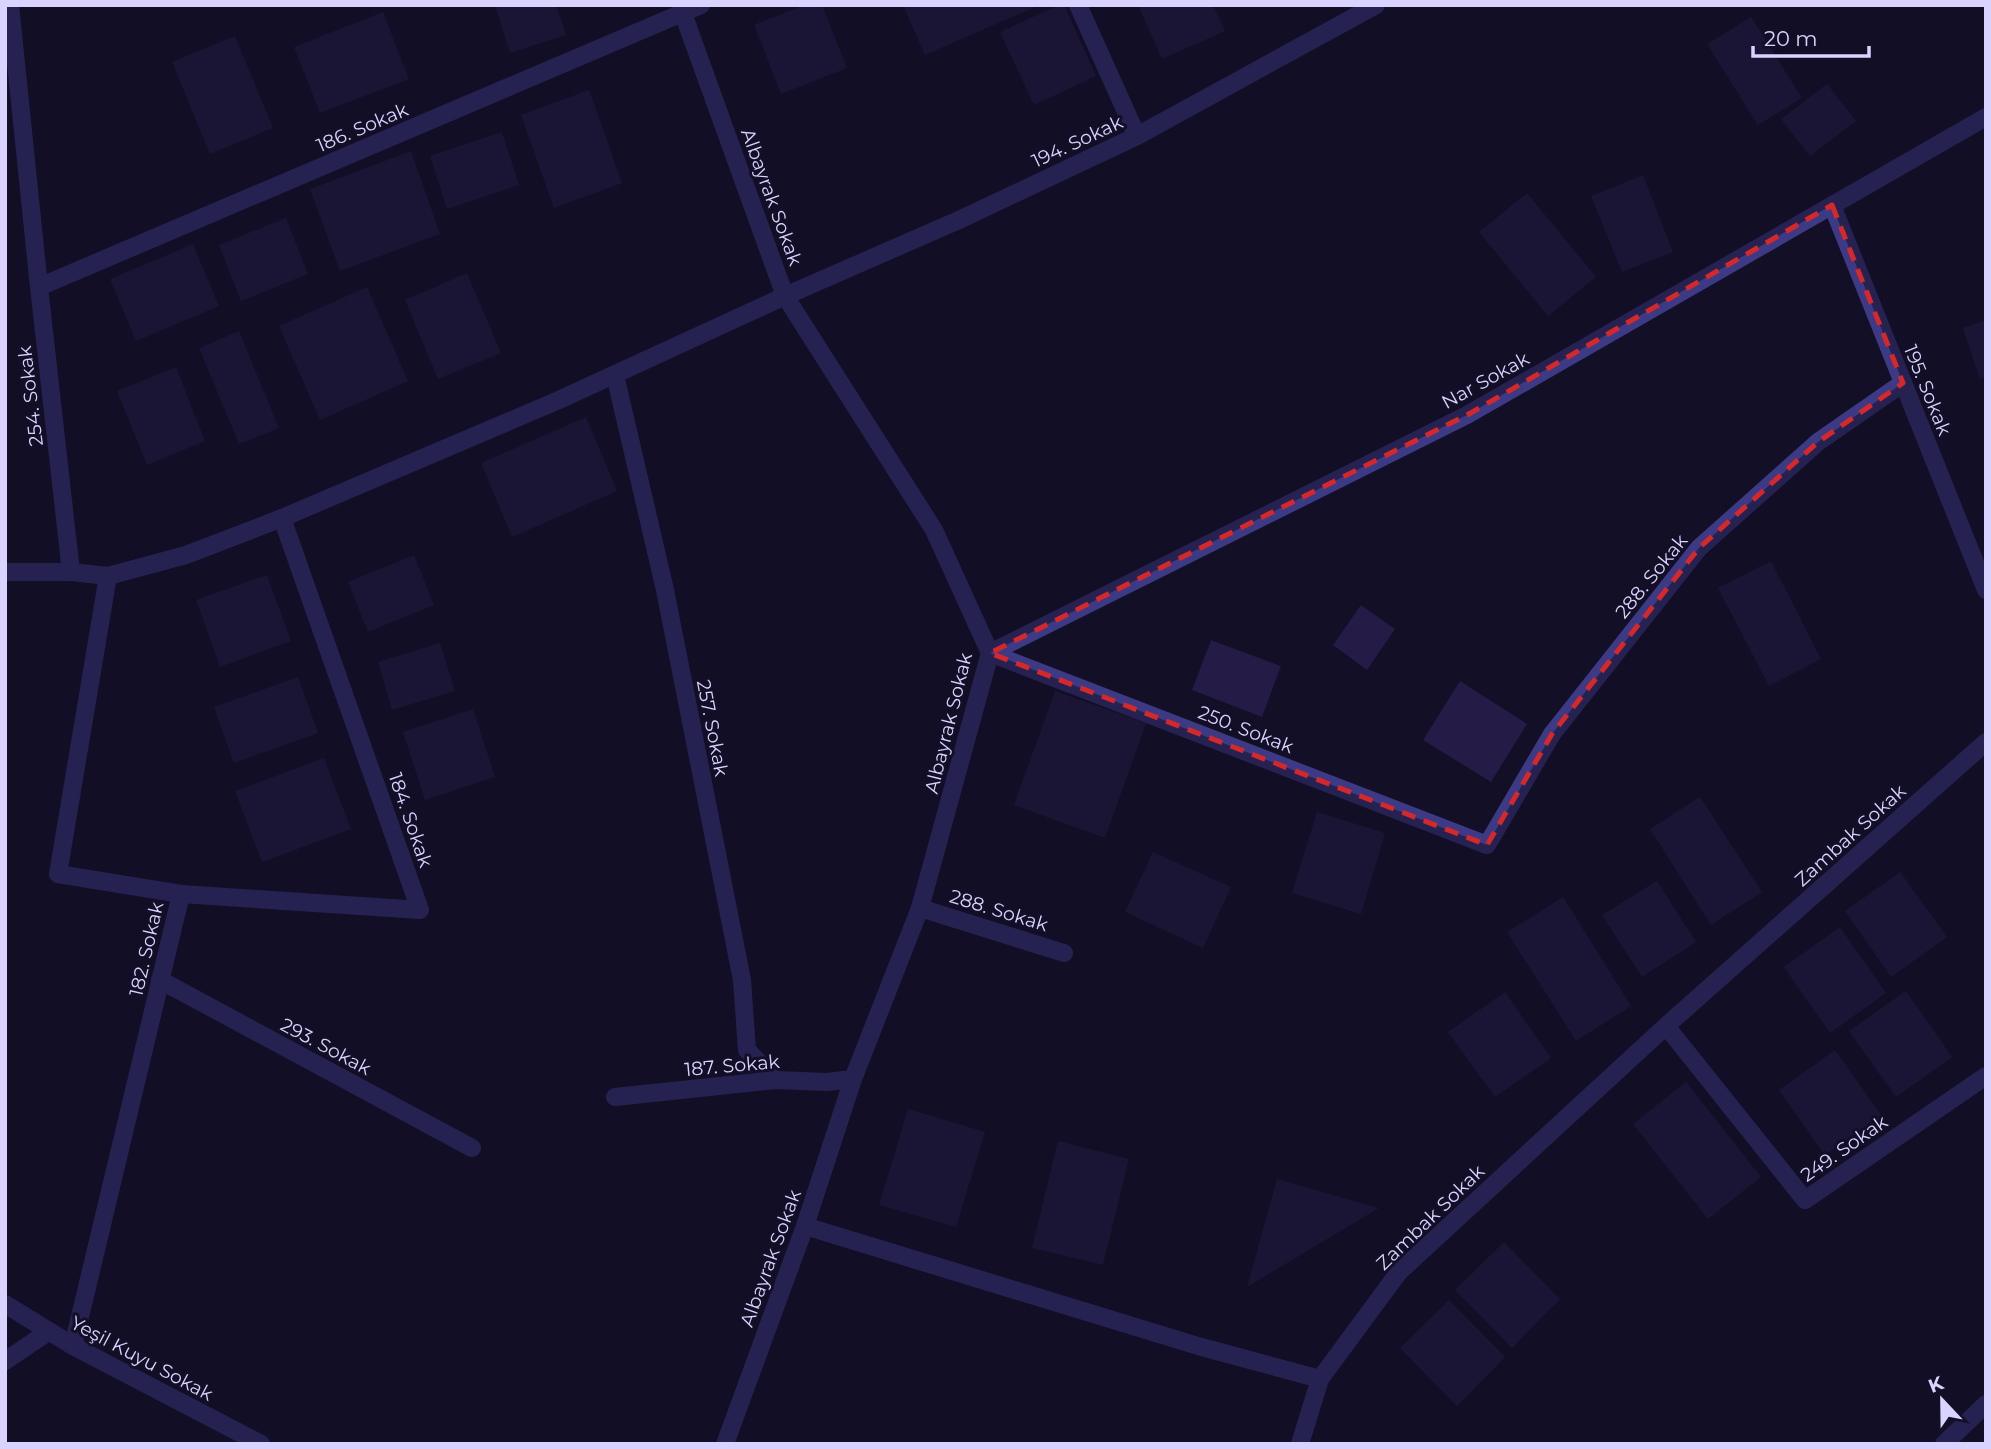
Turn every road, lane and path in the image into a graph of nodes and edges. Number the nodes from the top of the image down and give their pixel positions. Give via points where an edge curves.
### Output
1 (10, 5) edge
2 (701, 5) edge
3 (1078, 5) edge
4 (1367, 7) edge
5 (682, 9) edge
6 (1986, 117) edge
7 (1138, 136) junction
8 (1832, 205) junction
9 (38, 287) junction
10 (785, 296) junction
11 (615, 375) junction
12 (1903, 383) junction
13 (282, 518) junction
14 (5, 572) edge
15 (71, 572) junction
16 (108, 576) junction
17 (1986, 590) edge
18 (990, 653) junction
19 (1986, 742) edge
20 (1487, 845) joint
21 (181, 894) junction
22 (920, 908) junction
23 (1064, 953) dead end
24 (160, 980) junction
25 (1666, 1026) junction
26 (1986, 1076) edge
27 (853, 1079) junction
28 (776, 1080) junction
29 (615, 1097) dead end
30 (472, 1148) dead end
31 (805, 1226) junction
32 (5, 1304) edge
33 (48, 1332) junction
34 (72, 1346) junction
35 (5, 1361) edge
36 (1320, 1378) junction
37 (1986, 1404) edge
38 (261, 1444) edge
39 (725, 1444) edge
40 (1300, 1444) edge
41 (1944, 1444) edge

1 - 9 street, 254. Sokak
2 - 5 street, 186. Sokak
3 - 7 street
4 - 7 street, 194. Sokak
5 - 9 street, 186. Sokak
5 - 10 street, Albayrak Sokak
6 - 8 street, Nar Sokak
7 - 10 street, 194. Sokak
8 - 12 street, 195. Sokak
8 - 18 street, Nar Sokak via 1467,415
9 - 15 street, 254. Sokak
10 - 11 street, 194. Sokak
10 - 18 street, Albayrak Sokak via 934,530
11 - 13 street, 194. Sokak
11 - 28 street, 257. Sokak via 665,590 742,980 747,1050
12 - 17 street, 195. Sokak
12 - 20 street, 288. Sokak via 1818,442 1699,548 1552,734
13 - 16 street, 194. Sokak via 186,555
13 - 21 street, 184. Sokak via 420,910
14 - 15 street
15 - 16 street
16 - 21 street, 182. Sokak via 58,874
18 - 20 street, 250. Sokak
18 - 22 street, Albayrak Sokak
19 - 25 street, Zambak Sokak
21 - 24 street, 182. Sokak
22 - 23 street, 288. Sokak
22 - 27 street, Albayrak Sokak
24 - 30 street, 293. Sokak
24 - 34 street, 182. Sokak
25 - 26 street, 249. Sokak via 1805,1200
25 - 36 street, Zambak Sokak via 1399,1272
27 - 28 street, 187. Sokak
27 - 31 street, Albayrak Sokak
28 - 29 street, 187. Sokak
31 - 36 street via 1198,1346
31 - 39 street, Albayrak Sokak
32 - 33 street, Yeşil Kuyu Sokak
33 - 34 street, Yeşil Kuyu Sokak
33 - 35 street
34 - 38 street, Yeşil Kuyu Sokak
36 - 40 street, Zambak Sokak
37 - 41 street

